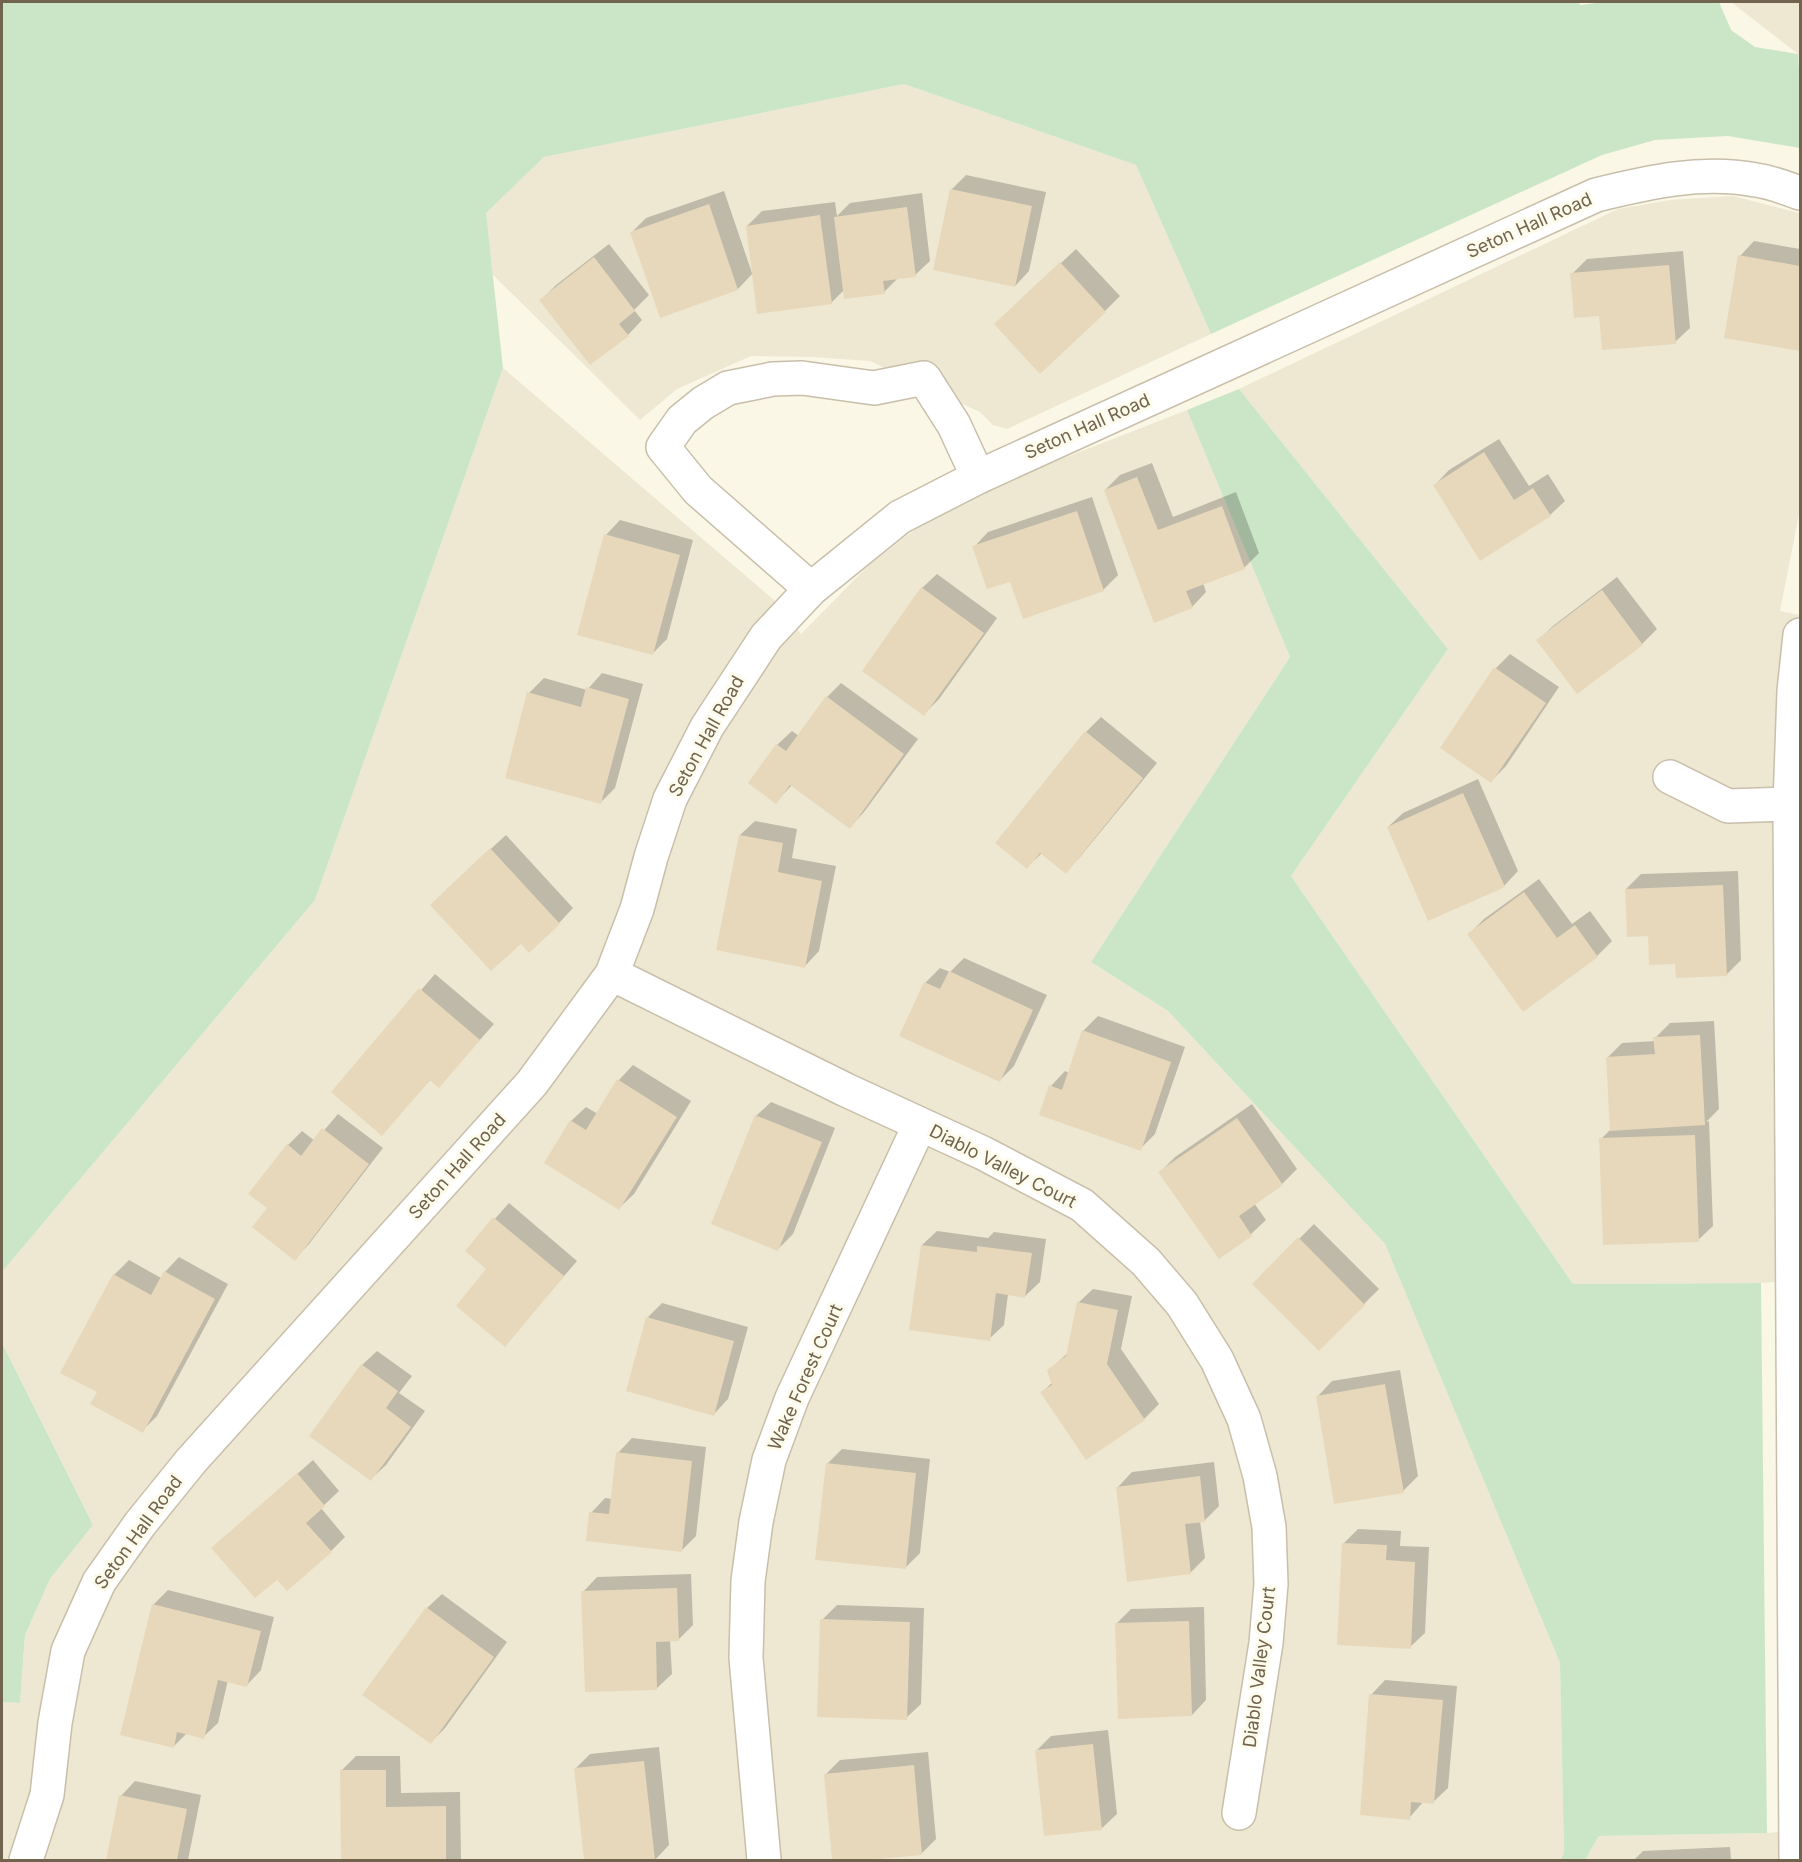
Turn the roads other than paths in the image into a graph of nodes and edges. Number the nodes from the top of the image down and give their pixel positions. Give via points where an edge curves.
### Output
1 (1800, 193) edge
2 (978, 477) junction
3 (811, 588) junction
4 (1800, 635) edge
5 (1670, 777) dead end
6 (1790, 804) junction
7 (612, 974) junction
8 (920, 1124) junction
9 (1798, 1512) edge
10 (1239, 1813) dead end
11 (26, 1860) edge
12 (764, 1860) edge
13 (1796, 1860) edge

1 - 2 street, Seton Hall Road via 1757,180 1709,175 1651,181 1596,195
2 - 3 street, Seton Hall Road via 900,517
2 - 3 street via 954,425 924,378 874,388 802,378 773,379 728,388 703,403 682,420 663,447 699,490
3 - 7 street, Seton Hall Road via 766,637 707,728 670,799 638,909
4 - 6 street
5 - 6 street via 1728,806
6 - 9 street
7 - 8 street, Diablo Valley Court
7 - 11 street, Seton Hall Road via 532,1083 191,1461 99,1582 68,1651 47,1796
8 - 10 street, Diablo Valley Court via 1082,1205 1146,1262 1182,1304 1217,1360 1244,1419 1269,1527 1271,1584 1266,1643
8 - 12 street, Wake Forest Court via 792,1398 769,1460 748,1581 746,1658
9 - 13 street

